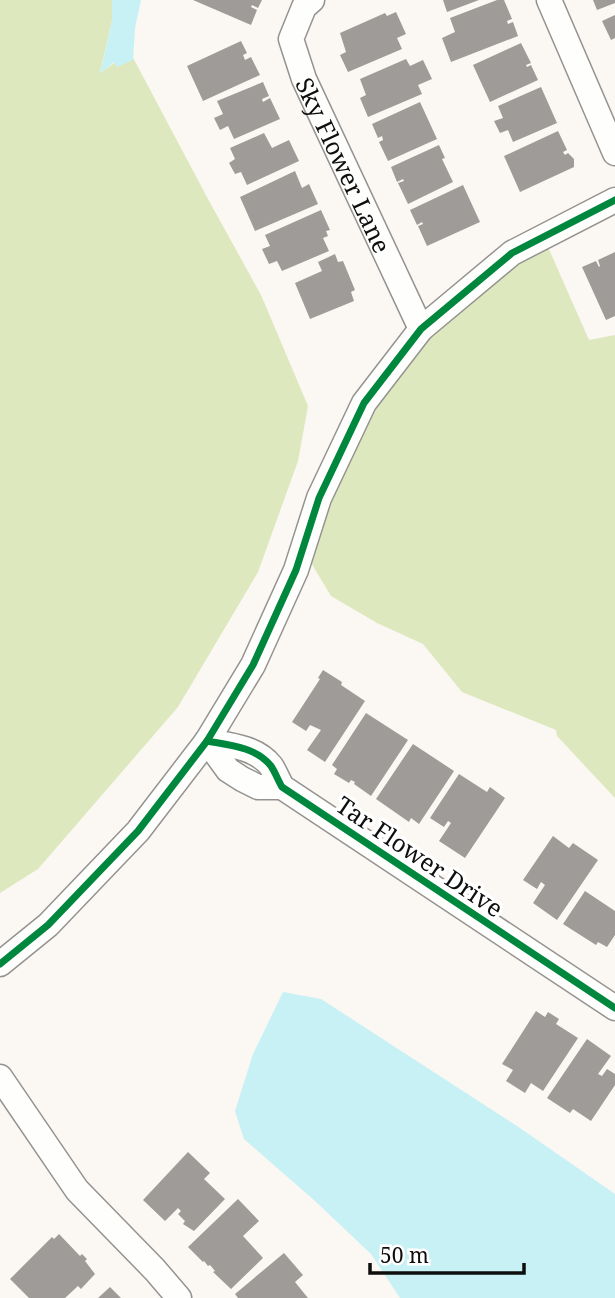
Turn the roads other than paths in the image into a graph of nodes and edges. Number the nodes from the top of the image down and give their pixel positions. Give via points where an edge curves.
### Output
1 (312, 0) edge
2 (549, 0) edge
3 (615, 153) edge
4 (615, 200) edge
5 (421, 329) junction
6 (207, 741) junction
7 (0, 964) edge
8 (615, 1008) edge
9 (0, 1077) edge
10 (179, 1298) edge

1 - 5 street, Sky Flower Lane via 304,7 291,39 304,79
2 - 3 street
4 - 5 street via 512,253
5 - 6 street via 364,403 319,498 296,570 253,665
6 - 7 street via 138,831 48,925
6 - 8 street, Tar Flower Drive via 246,749 270,766 282,787
9 - 10 street via 77,1190

